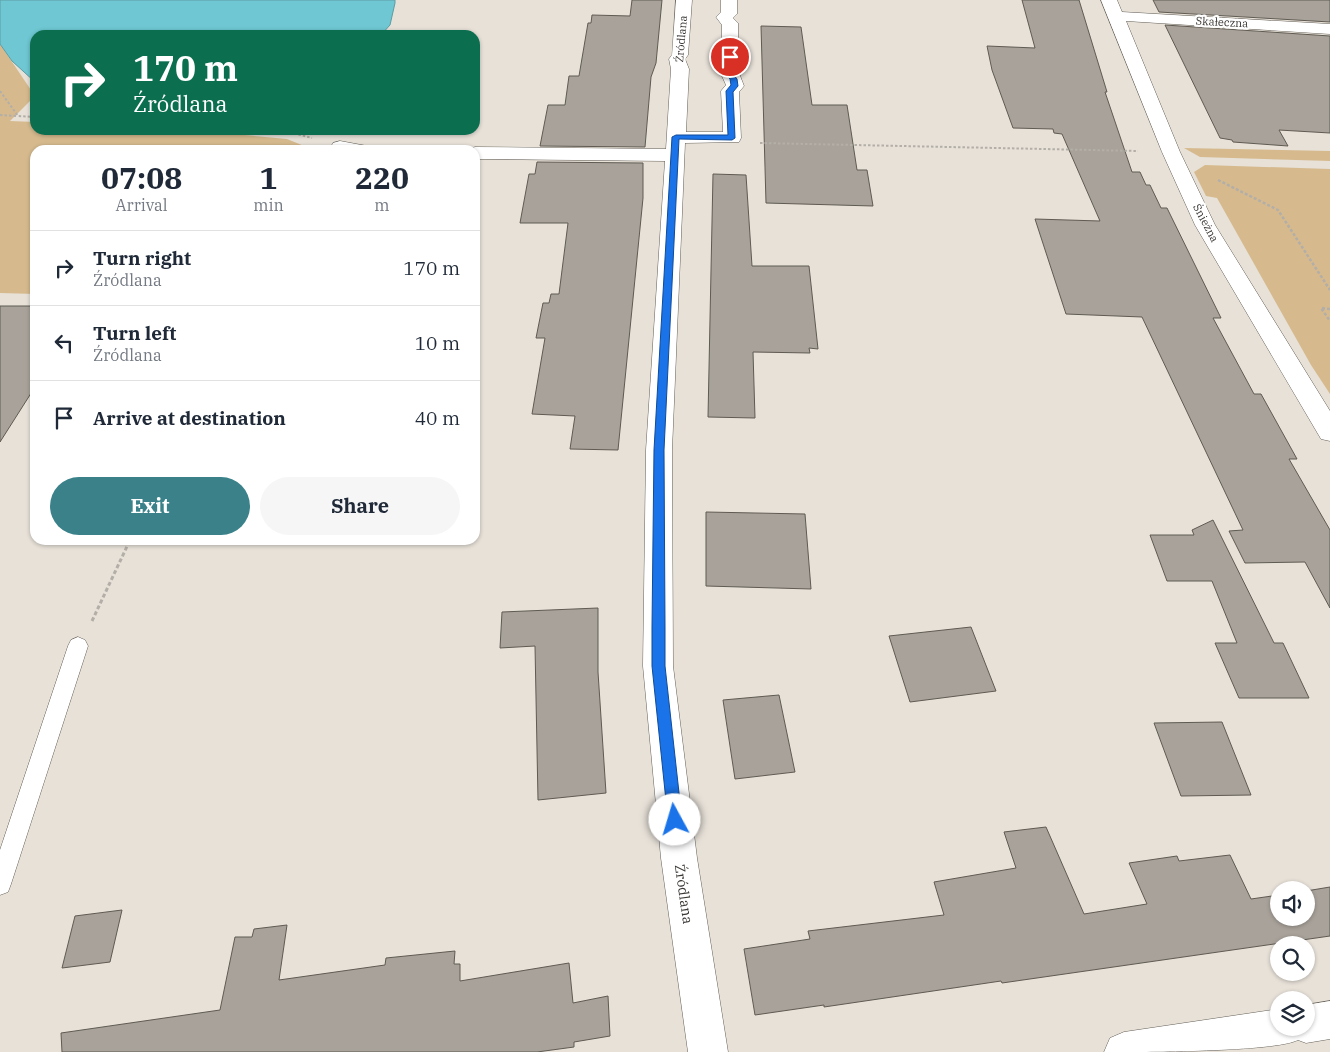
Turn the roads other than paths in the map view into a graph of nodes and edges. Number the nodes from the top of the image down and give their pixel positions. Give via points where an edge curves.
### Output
1 (684, 0) edge
2 (729, 0) edge
3 (1112, 8) edge
4 (1330, 29) edge
5 (675, 146) junction
6 (480, 153) edge
7 (1330, 432) edge
8 (78, 646) road end
9 (0, 884) edge
10 (1330, 1020) edge
11 (1315, 1022) edge
12 (1270, 1030) edge
13 (708, 1052) edge
14 (1124, 1052) edge

1 - 5 street, Źródlana via 680,56 677,59 680,69
2 - 5 street via 729,14 724,17 730,24 730,74 735,86 730,91 732,138
3 - 4 street, Skałeczna
3 - 7 street, Śnieżna via 1205,225
5 - 6 street
5 - 13 street, Źródlana via 659,450 658,666 679,858
8 - 9 lane
10 - 11 street
12 - 14 street

